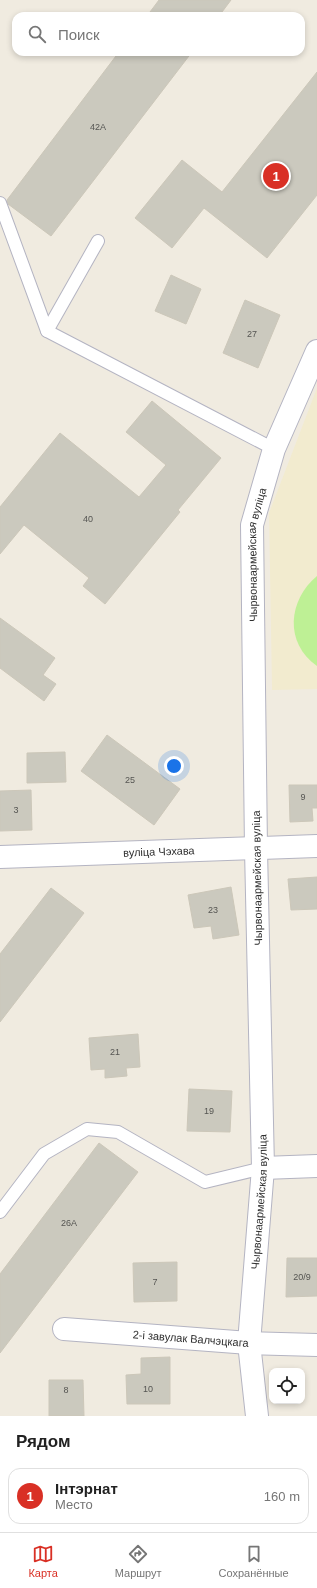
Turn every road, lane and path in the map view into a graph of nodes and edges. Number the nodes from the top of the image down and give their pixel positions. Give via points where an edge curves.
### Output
1 (0, 203) edge
2 (98, 241) dead end
3 (47, 331) junction
4 (317, 351) edge
5 (274, 449) junction
6 (317, 846) edge
7 (256, 849) junction
8 (0, 857) edge
9 (317, 1166) edge
10 (263, 1168) junction
11 (0, 1212) edge
12 (64, 1329) dead end
13 (248, 1343) junction
14 (317, 1345) edge
15 (257, 1416) edge

1 - 3 lane
2 - 3 lane
3 - 5 lane
4 - 5 street, Чырвонаармейская вуліца
5 - 7 street, Чырвонаармейская вуліца via 252,525
6 - 7 street, вуліца Чэхава
7 - 8 street, вуліца Чэхава
7 - 10 street, Чырвонаармейская вуліца
9 - 10 street
10 - 11 lane via 205,1182 118,1132 87,1129 44,1154
10 - 13 street, Чырвонаармейская вуліца
12 - 13 street, 2-і завулак Валчэцкага
13 - 14 street, 2-і завулак Валчэцкага
13 - 15 street, Чырвонаармейская вуліца

